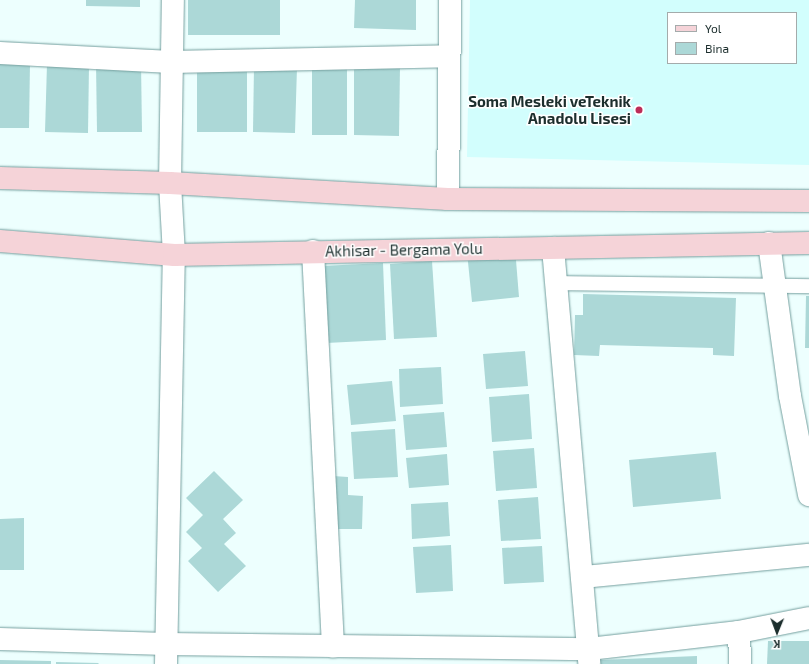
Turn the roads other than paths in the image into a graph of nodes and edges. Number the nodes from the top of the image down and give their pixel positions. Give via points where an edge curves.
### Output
1 (173, 0) edge
2 (450, 0) edge
3 (0, 53) edge
4 (449, 56) junction
5 (171, 62) junction
6 (0, 178) edge
7 (170, 184) junction
8 (448, 199) junction
9 (809, 201) edge
10 (0, 241) edge
11 (769, 243) junction
12 (809, 243) edge
13 (553, 248) junction
14 (313, 251) junction
15 (174, 255) junction
16 (556, 283) junction
17 (775, 285) junction
18 (809, 286) edge
19 (800, 396) edge
20 (809, 495) edge
21 (809, 555) edge
22 (583, 577) junction
23 (809, 618) edge
24 (739, 632) junction
25 (0, 639) edge
26 (334, 646) junction
27 (166, 654) edge
28 (589, 656) edge
29 (740, 664) edge

1 - 5 street
2 - 4 street
3 - 5 street
4 - 5 street
4 - 8 street
5 - 7 street
6 - 7 main road
7 - 8 main road
7 - 15 street
8 - 9 main road
10 - 15 main road, Akhisar - Bergama Yolu
11 - 12 main road, Akhisar - Bergama Yolu
11 - 13 main road, Akhisar - Bergama Yolu
11 - 17 street
13 - 14 main road, Akhisar - Bergama Yolu
13 - 16 street
14 - 15 main road, Akhisar - Bergama Yolu
14 - 26 street
15 - 27 street
16 - 17 lane
16 - 22 street
17 - 18 lane
17 - 19 street
19 - 20 street
21 - 22 street
22 - 28 street
23 - 24 street
24 - 28 street
24 - 29 street
25 - 27 street
26 - 27 street
26 - 28 street

